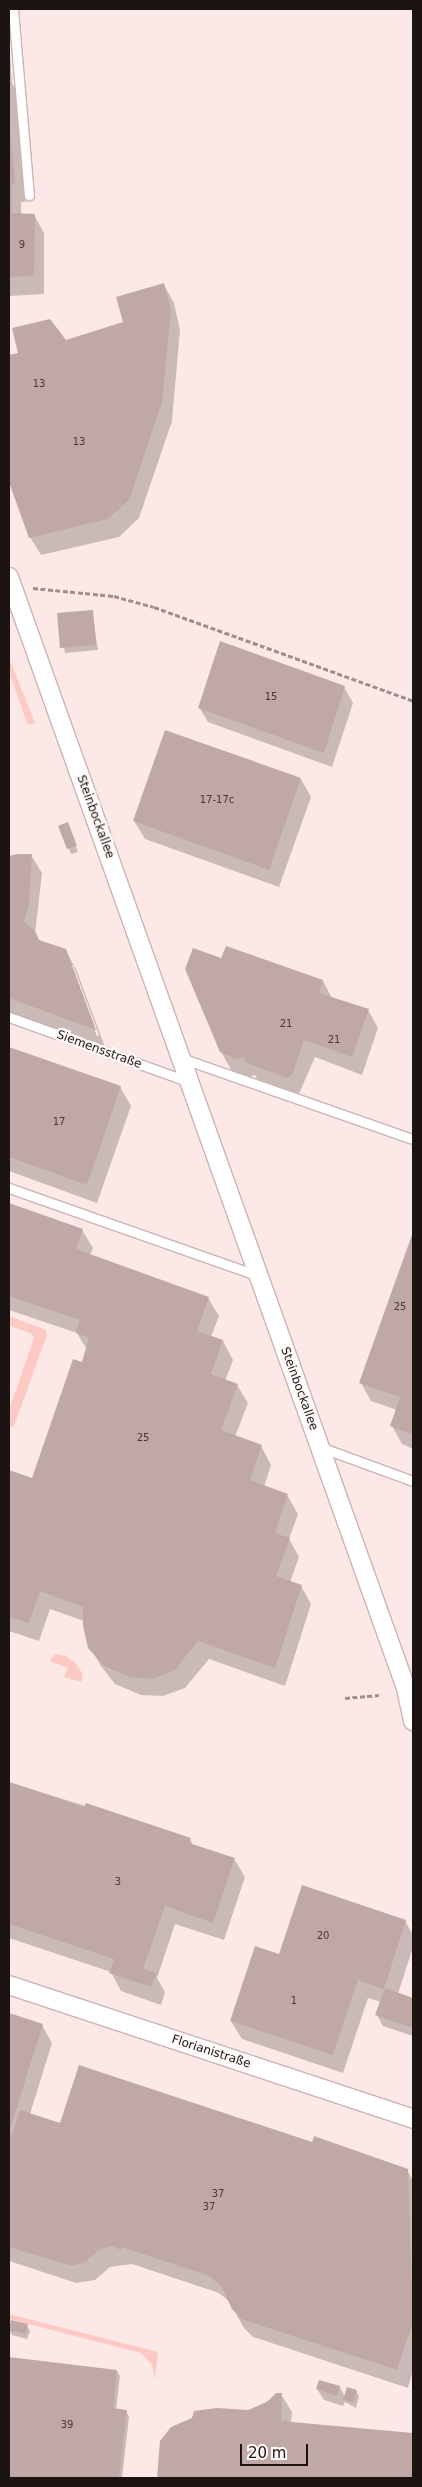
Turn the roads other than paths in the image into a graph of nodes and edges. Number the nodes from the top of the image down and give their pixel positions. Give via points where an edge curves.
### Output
1 (13, 9) edge
2 (29, 195) dead end
3 (10, 582) edge
4 (9, 1017) edge
5 (181, 1058) junction
6 (190, 1082) junction
7 (410, 1138) dead end
8 (9, 1188) edge
9 (259, 1276) junction
10 (320, 1447) junction
11 (413, 1481) edge
12 (413, 1721) edge
13 (9, 1985) edge
14 (413, 2119) edge

1 - 2 lane
3 - 5 street, Steinbockallee
4 - 6 lane, Siemensstraße
5 - 6 street, Steinbockallee
5 - 7 lane
6 - 9 street, Steinbockallee
8 - 9 lane
9 - 10 street, Steinbockallee
10 - 11 lane
10 - 12 street, Steinbockallee via 406,1688
13 - 14 street, Florianistraße

